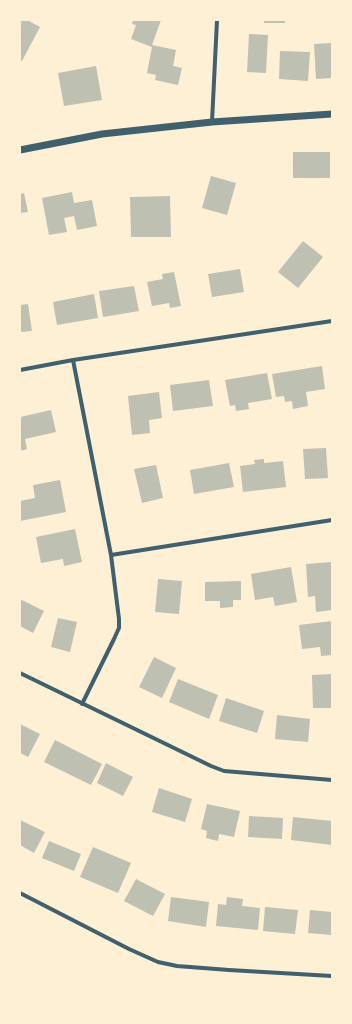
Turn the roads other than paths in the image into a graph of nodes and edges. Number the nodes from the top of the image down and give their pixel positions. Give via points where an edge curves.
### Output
1 (217, 20) edge
2 (332, 114) edge
3 (212, 122) junction
4 (20, 150) edge
5 (332, 321) edge
6 (73, 360) junction
7 (20, 370) edge
8 (332, 520) edge
9 (111, 555) junction
10 (20, 673) edge
11 (82, 704) junction
12 (332, 780) edge
13 (20, 893) edge
14 (332, 976) edge

1 - 3 street
2 - 3 street
3 - 4 street via 102,134
5 - 6 street
6 - 7 street
6 - 9 street
8 - 9 street
9 - 11 street via 119,628
10 - 11 street
11 - 12 street via 224,770
13 - 14 street via 158,962 221,970

